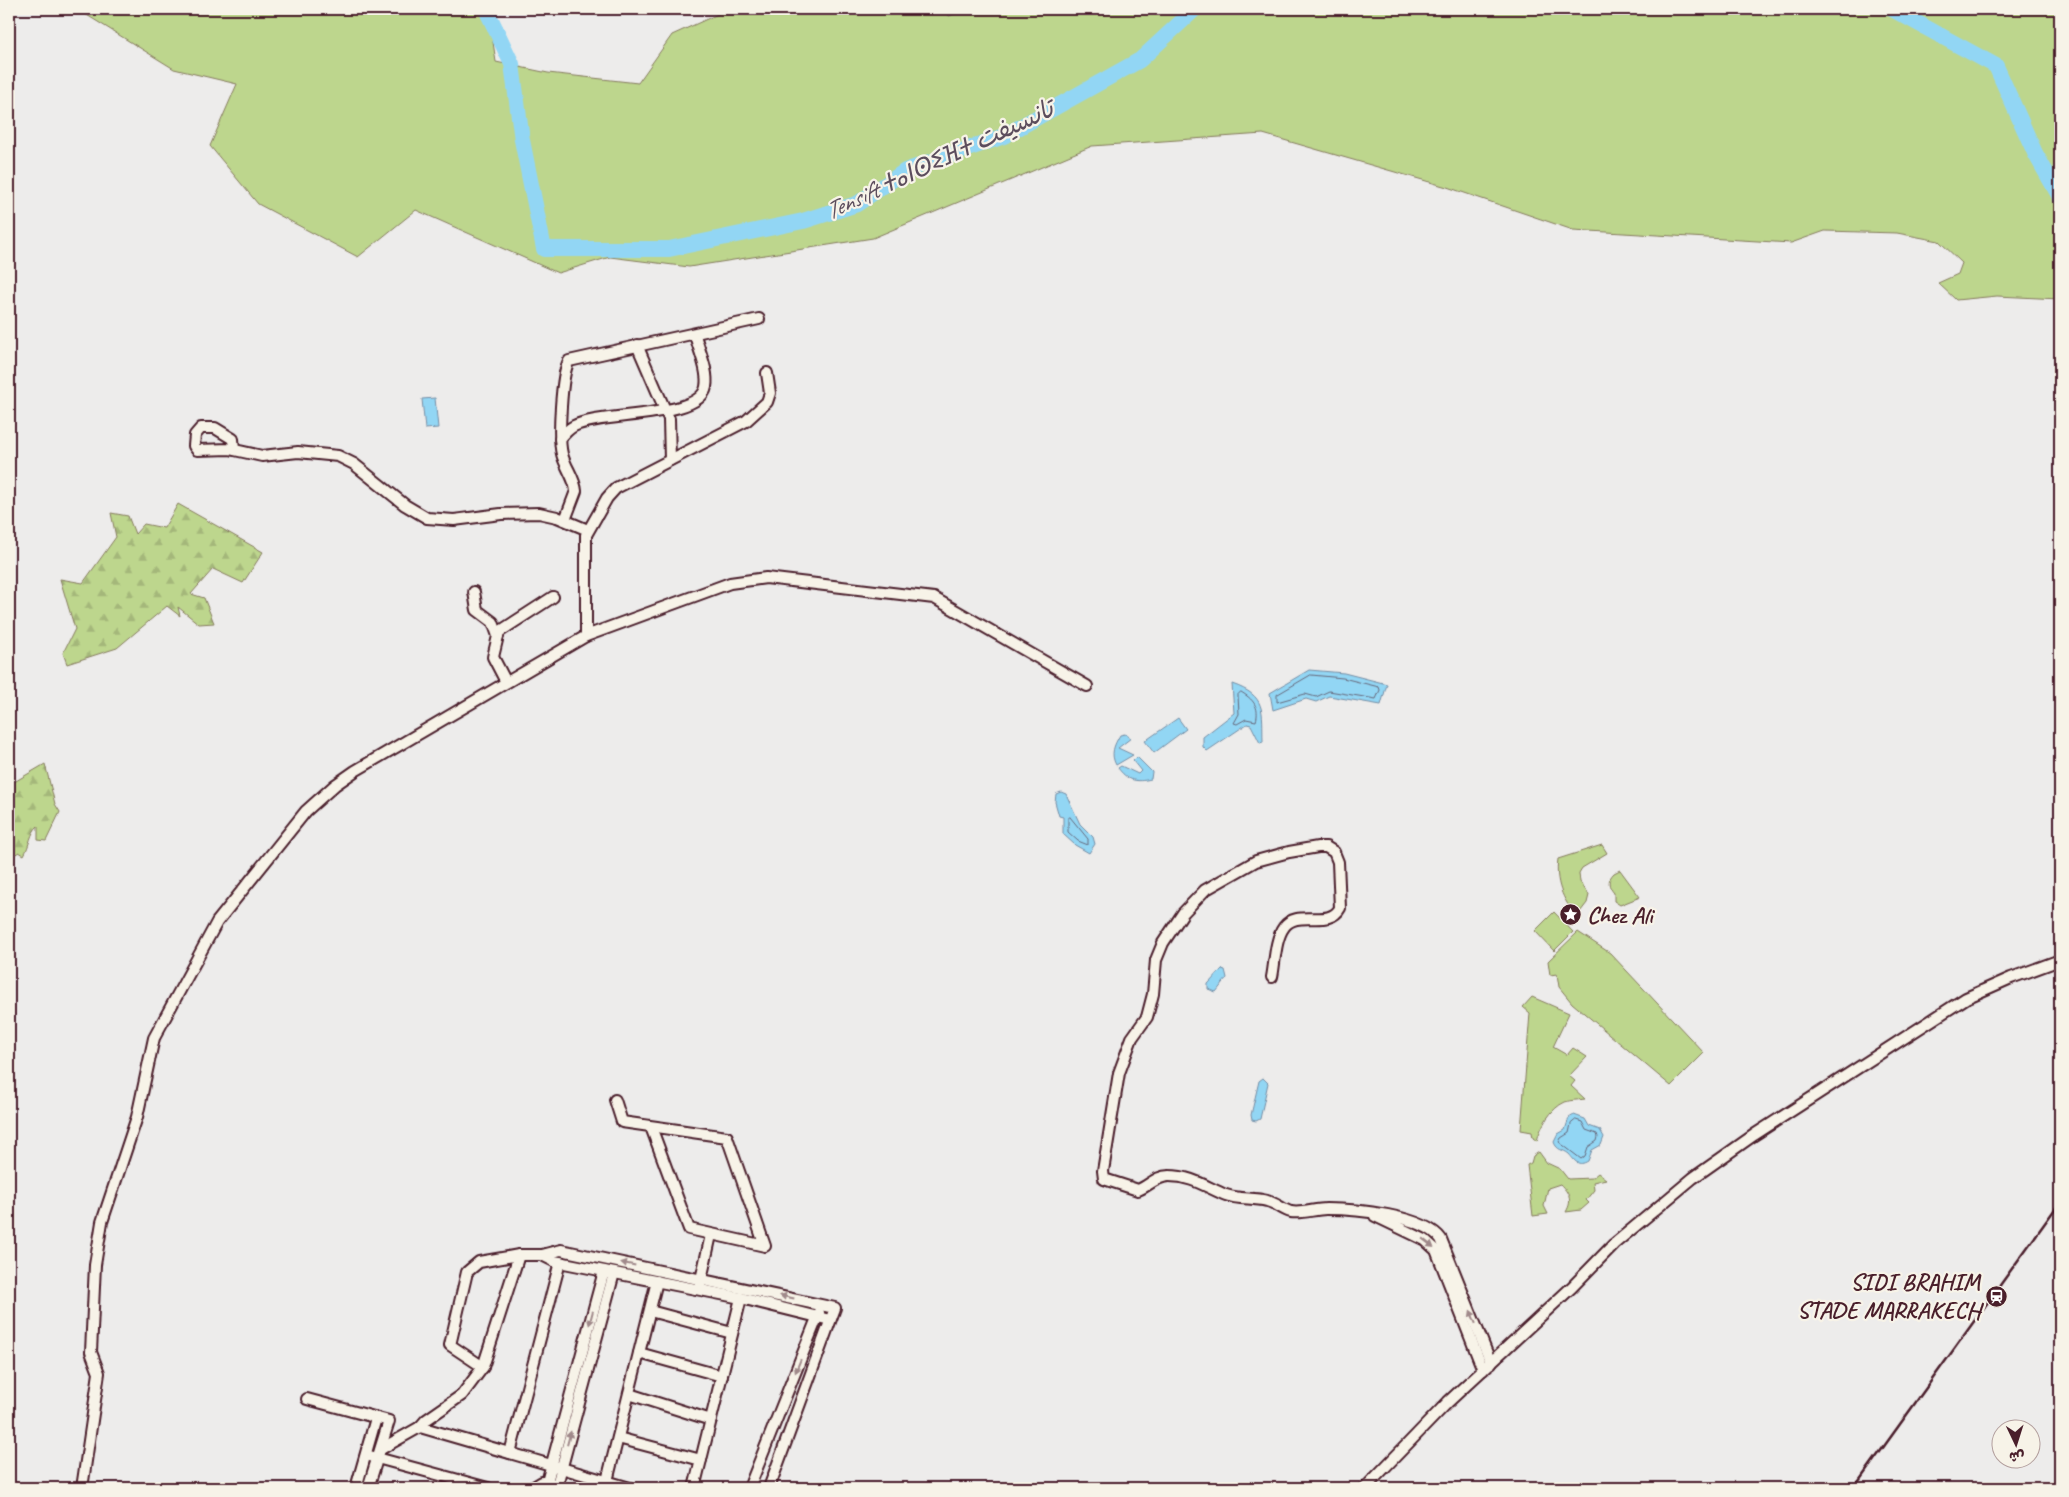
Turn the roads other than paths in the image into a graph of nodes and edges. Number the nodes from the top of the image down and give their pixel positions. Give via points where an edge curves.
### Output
1 (759, 320) dead end
2 (695, 335) junction
3 (637, 345) junction
4 (767, 373) dead end
5 (667, 412) junction
6 (560, 439) junction
7 (234, 450) dead end
8 (670, 460) junction
9 (565, 520) junction
10 (588, 530) junction
11 (474, 592) dead end
12 (553, 597) dead end
13 (498, 636) junction
14 (586, 636) junction
15 (506, 682) junction
16 (1087, 686) dead end
17 (2060, 960) edge
18 (1272, 977) dead end
19 (615, 1100) dead end
20 (651, 1127) junction
21 (710, 1234) junction
22 (542, 1255) junction
23 (519, 1256) junction
24 (560, 1262) junction
25 (609, 1272) junction
26 (702, 1280) junction
27 (657, 1281) junction
28 (697, 1289) junction
29 (741, 1298) junction
30 (822, 1305) junction
31 (650, 1311) junction
32 (818, 1317) junction
33 (830, 1320) junction
34 (732, 1333) junction
35 (639, 1353) junction
36 (1487, 1366) junction
37 (484, 1367) junction
38 (722, 1376) junction
39 (788, 1392) junction
40 (629, 1394) junction
41 (802, 1397) junction
42 (307, 1399) dead end
43 (376, 1418) junction
44 (710, 1420) junction
45 (420, 1427) junction
46 (772, 1429) junction
47 (788, 1435) junction
48 (618, 1438) junction
49 (510, 1453) junction
50 (380, 1454) junction
51 (366, 1455) junction
52 (701, 1460) junction
53 (556, 1467) junction
54 (757, 1468) junction
55 (773, 1476) junction
56 (607, 1481) junction
57 (555, 1485) edge
58 (82, 1488) edge
59 (356, 1488) edge
60 (368, 1488) edge
61 (488, 1488) edge
62 (532, 1488) edge
63 (630, 1488) edge
64 (694, 1488) edge
65 (749, 1488) edge
66 (768, 1488) edge
67 (1365, 1488) edge

1 - 2 street
2 - 3 street
2 - 5 street via 705,373 705,391 692,402
3 - 5 street
3 - 6 street via 569,361 564,372
4 - 8 street via 770,393 764,406 739,426
5 - 6 street via 595,419 573,426
5 - 8 street via 671,434
6 - 9 street via 562,455 576,488
7 - 9 street via 262,456 298,452 341,456 427,518 438,520 518,512 539,513
8 - 10 street via 612,492
9 - 10 street
10 - 14 street
11 - 13 street via 477,610 493,622
12 - 13 street via 499,632
13 - 15 street via 494,657
14 - 15 street
14 - 16 street via 730,583 766,578 934,598
15 - 58 street via 355,771 306,811 217,922 154,1038 137,1117 98,1243 91,1352 99,1373
17 - 36 street via 1966,998 1705,1169 1614,1244
18 - 36 street via 1280,934 1287,924 1294,919 1330,917 1340,908 1338,862 1334,852 1328,848 1289,852 1256,861 1205,890 1183,913 1156,960 1147,1017 1132,1038 1119,1073 1103,1178 1138,1190 1158,1178 1186,1177 1224,1194 1267,1200 1290,1212 1331,1209 1369,1214 1404,1224 1436,1250
19 - 20 street via 622,1122
20 - 21 street via 689,1229
20 - 21 street via 727,1137 765,1246
21 - 26 street
22 - 23 street
22 - 24 street
26 -> 22 street via 561,1250
23 - 37 street
23 - 37 street via 479,1262 467,1272 450,1345
24 - 25 street
24 - 49 street
25 - 27 street
25 - 53 street
26 - 28 street
30 -> 26 street
27 - 28 street
27 - 31 street
28 - 29 street
29 - 32 street
29 - 34 street
30 - 32 street
30 - 33 street via 835,1308
31 - 34 street
31 - 35 street
32 - 33 street
32 -> 39 street
33 - 41 street
34 - 38 street
35 - 38 street
35 - 40 street
36 - 67 street
37 - 45 street via 462,1395
38 - 44 street
39 - 41 street
39 - 46 street
40 - 44 street
40 - 48 street
41 - 47 street
42 - 43 street
43 - 50 street via 389,1421
43 - 51 street
44 - 52 street
45 - 49 street
45 - 50 street
46 - 47 street
46 - 54 street
47 - 55 street
48 - 52 street
48 - 56 street
49 - 53 street
50 - 51 street
50 - 60 street
50 - 61 street
51 - 59 street
52 - 64 street
53 - 56 street
53 - 57 street
54 - 55 street
54 - 65 street
55 - 66 street
56 - 63 street
57 - 62 street via 542,1482

